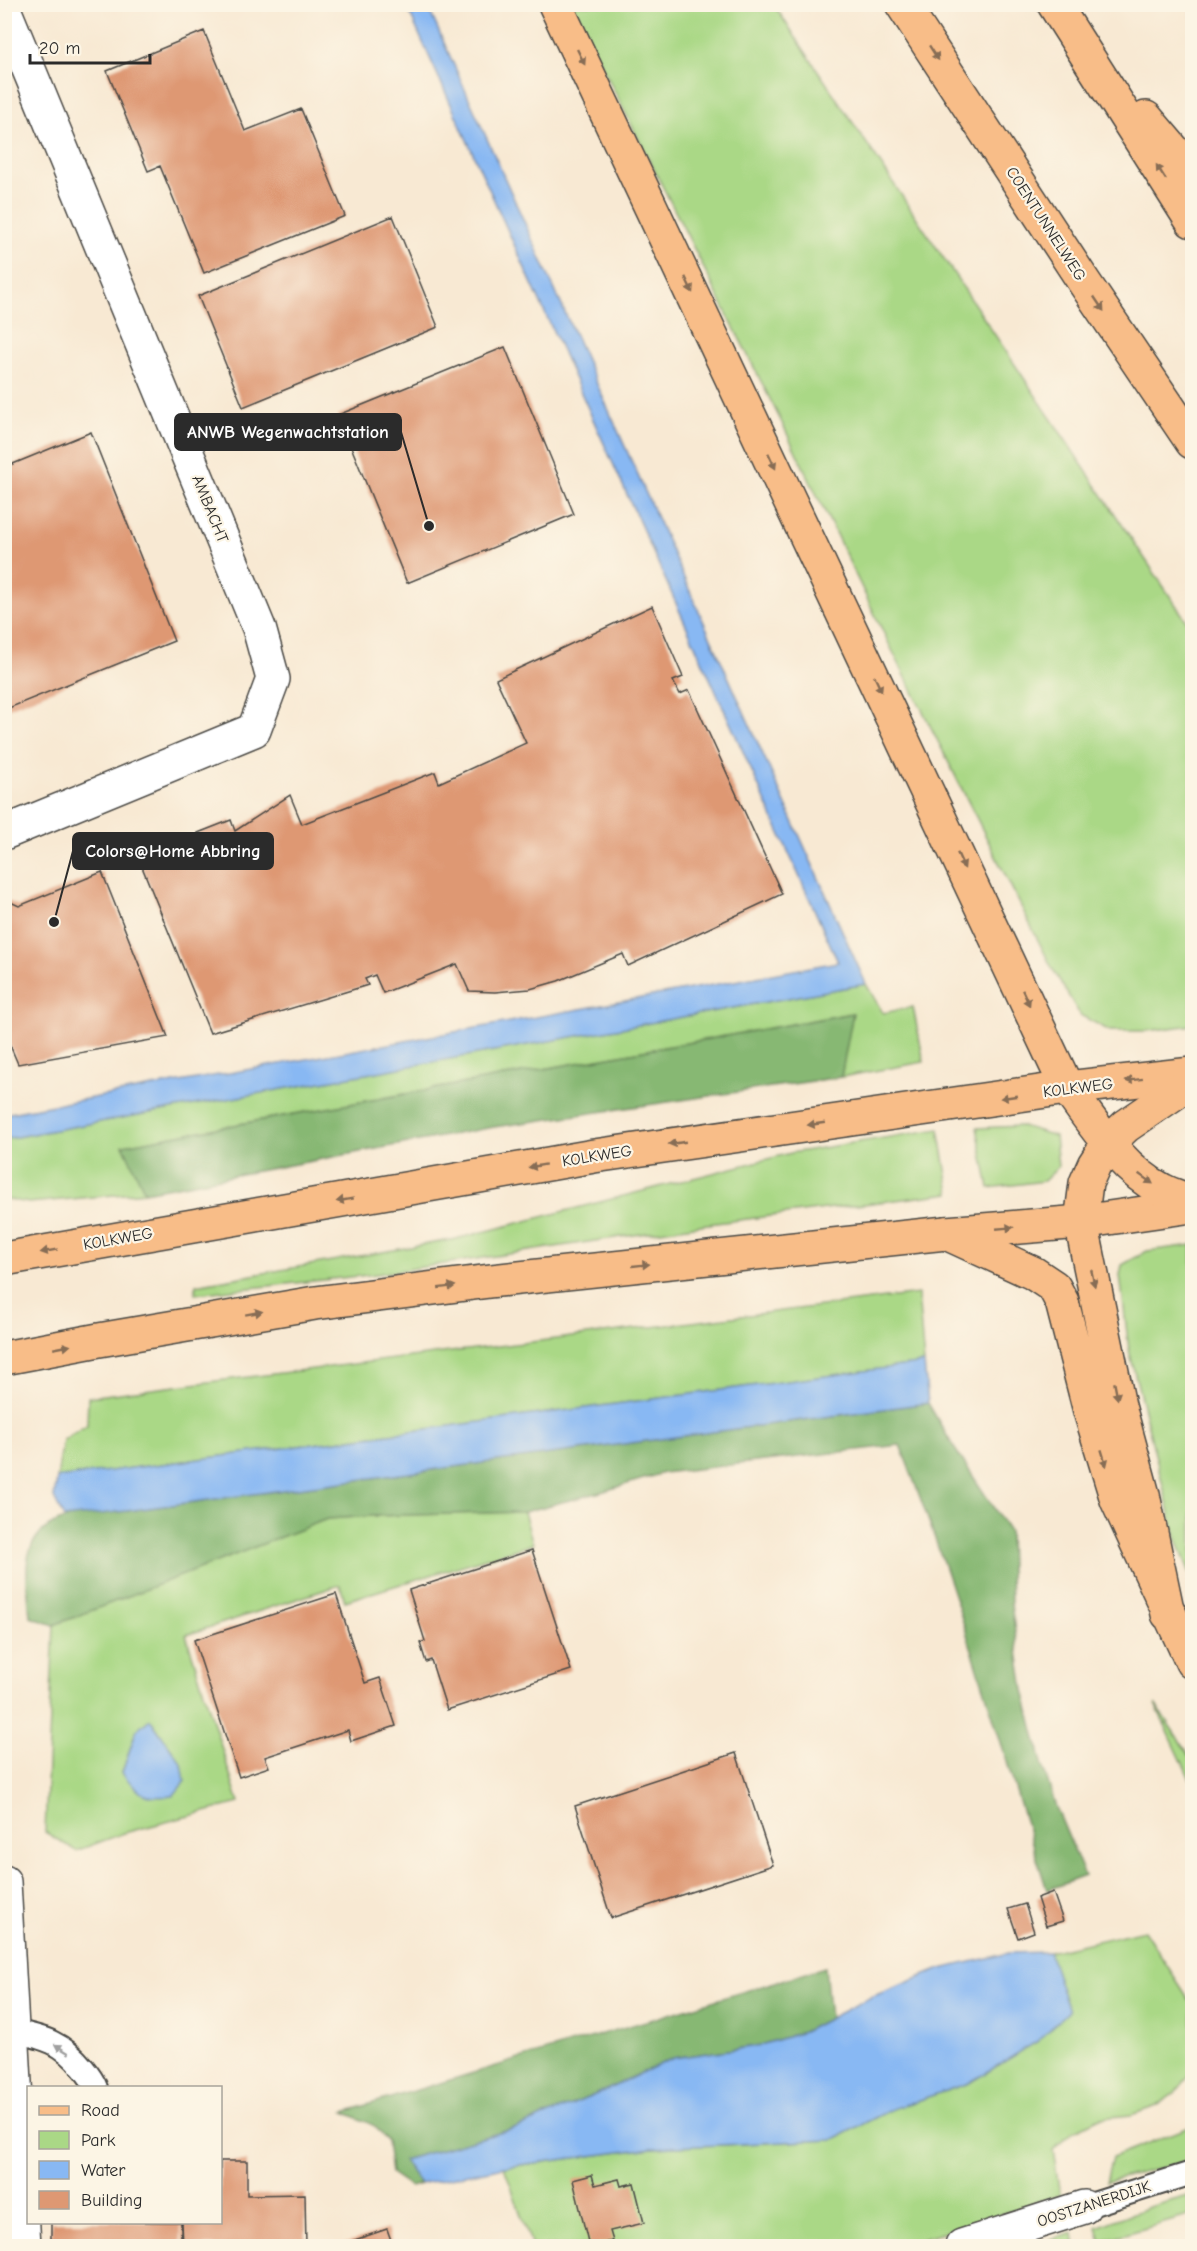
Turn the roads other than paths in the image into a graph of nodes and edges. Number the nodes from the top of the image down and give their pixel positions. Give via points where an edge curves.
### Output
1 (555, 4) edge
2 (902, 4) edge
3 (4, 9) edge
4 (1061, 16) edge
5 (1192, 172) edge
6 (1192, 221) edge
7 (1192, 442) edge
8 (4, 833) edge
9 (1192, 1074) edge
10 (1192, 1081) edge
11 (1067, 1088) junction
12 (1108, 1143) junction
13 (1192, 1204) edge
14 (1081, 1222) junction
15 (946, 1233) junction
16 (4, 1259) edge
17 (4, 1358) edge
18 (1168, 1614) junction
19 (1192, 1662) edge
20 (4, 1882) edge
21 (5, 1888) edge
22 (14, 2031) junction
23 (95, 2086) edge
24 (1192, 2173) edge
25 (1084, 2207) joint
26 (24, 2247) edge
27 (962, 2247) edge

1 -> 11 main road
2 -> 7 main road, COENTUNNELWEG
3 - 8 street, AMBACHT via 259,628 273,678 254,730
4 - 5 main road
6 -> 4 main road
9 -> 11 main road, KOLKWEG
10 - 12 main road
11 - 12 main road
11 -> 16 main road, KOLKWEG via 594,1156
12 -> 13 main road via 1131,1169 1162,1191
12 - 14 main road via 1086,1183
13 - 14 main road
15 -> 14 main road
14 -> 18 main road
17 -> 15 main road via 315,1303
15 -> 18 main road via 1033,1273 1054,1287 1062,1302 1117,1500
18 - 19 main road
20 - 21 street
21 - 22 street
23 -> 22 lane via 70,2053 44,2038
22 - 26 street
24 - 25 lane, OOSTZANERDIJK
25 - 27 street, OOSTZANERDIJK

